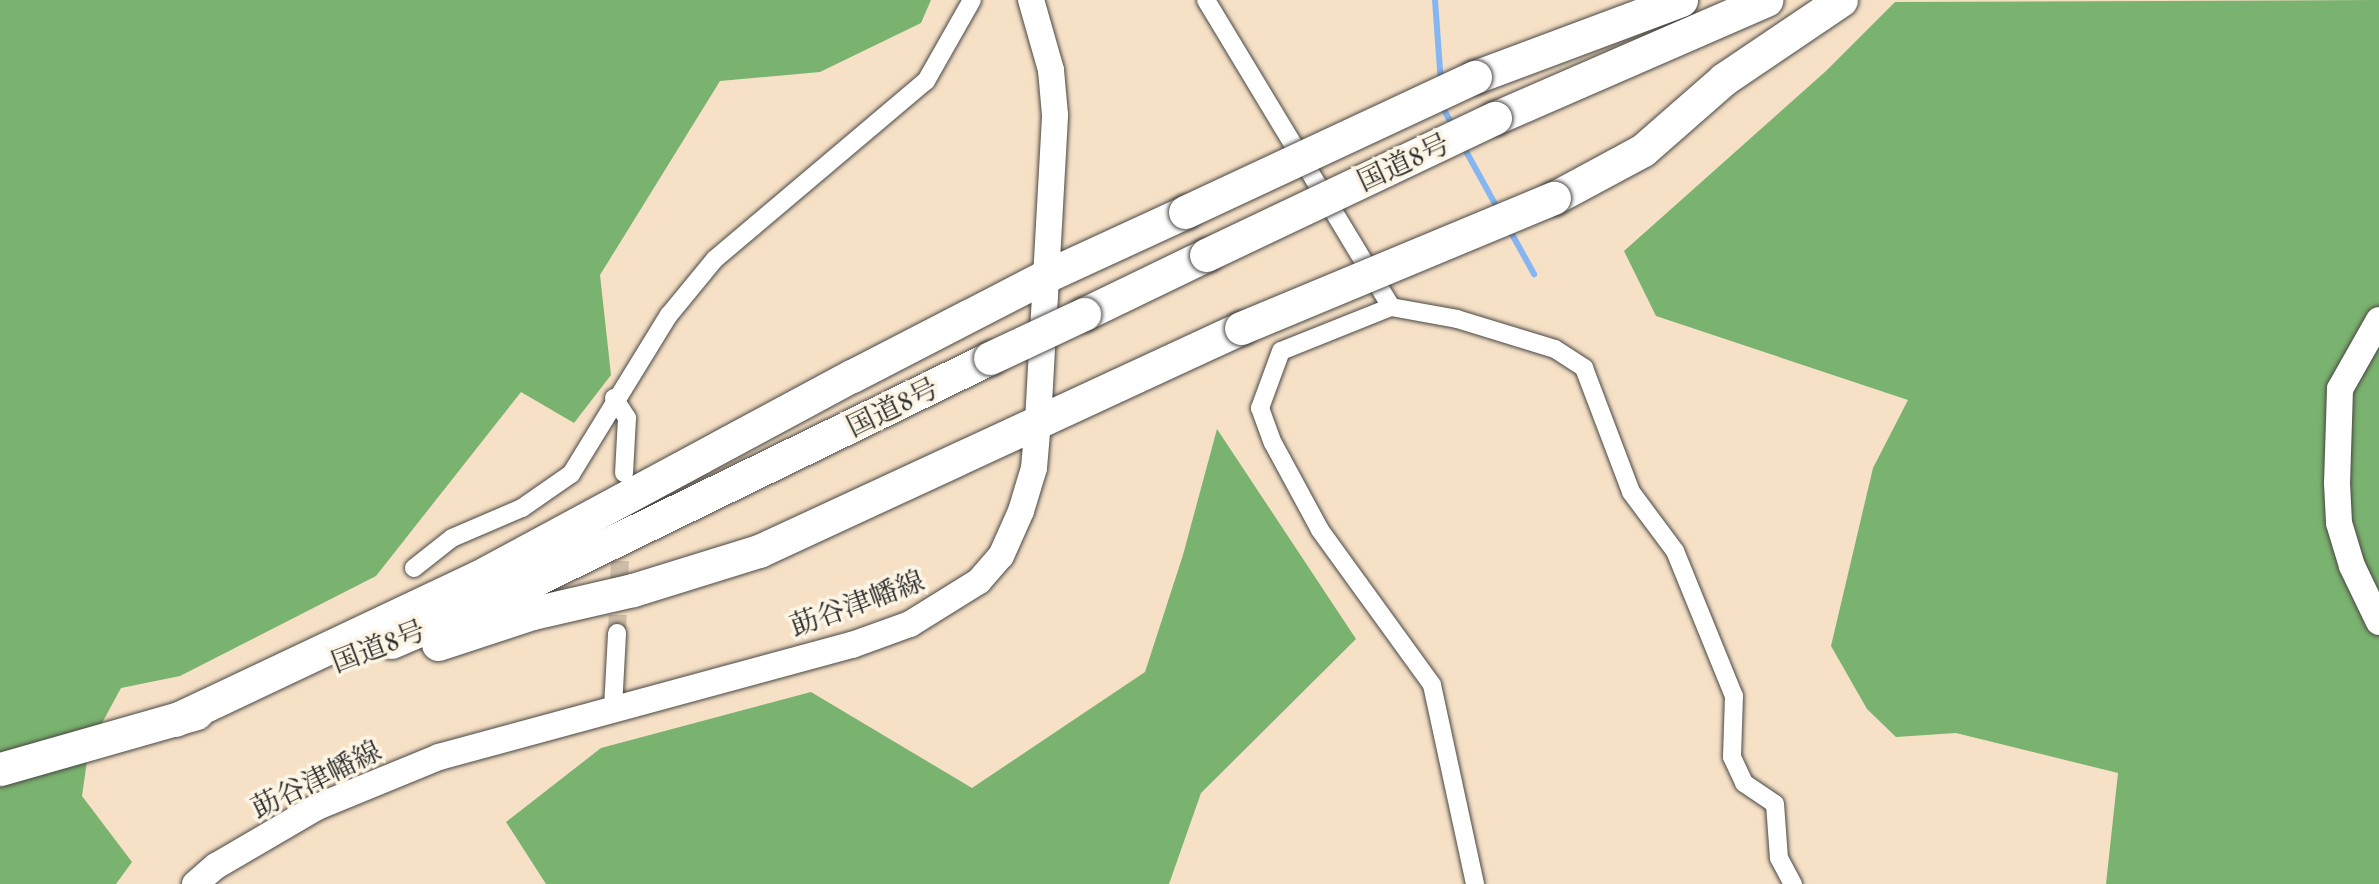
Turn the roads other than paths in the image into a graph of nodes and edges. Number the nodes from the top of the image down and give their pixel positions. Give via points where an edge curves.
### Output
1 (972, 0) edge
2 (1031, 0) edge
3 (1206, 0) edge
4 (1681, 0) edge
5 (1766, 0) edge
6 (1841, 0) edge
7 (1046, 276) junction
8 (1391, 307) junction
9 (2379, 320) edge
10 (614, 398) junction
11 (1038, 421) junction
12 (624, 473) dead end
13 (414, 568) dead end
14 (2379, 622) edge
15 (617, 633) tunnel mouth
16 (369, 650) junction
17 (613, 708) junction
18 (175, 720) junction
19 (0, 769) edge
20 (195, 884) edge
21 (1475, 884) edge
22 (1793, 884) edge

1 - 10 street via 926,81 715,259 668,315
2 - 7 main road, 莇谷津幡線 via 1051,71 1055,114
3 - 8 street
4 - 7 highway, bridge via 1475,77
5 - 16 highway, 国道8号, bridge via 1495,118 526,584
6 - 11 highway, bridge via 1724,79 1643,150 1554,198 1241,328
7 - 11 main road, 莇谷津幡線
7 - 18 highway via 478,577
8 - 21 street via 1281,351 1260,408 1273,443 1320,530 1432,685
8 - 22 street via 1457,318 1555,349 1584,368 1631,492 1675,551 1734,696 1732,757 1744,783 1775,804 1779,858
9 - 14 main road via 2340,389 2337,483 2339,523 2352,566
10 - 12 street via 626,418
10 - 13 street via 571,474 522,508 452,538
11 - 16 highway via 759,551 633,590 533,613 408,654
11 - 17 main road, 莇谷津幡線 via 1034,468 1006,544 979,581 958,598 910,624 852,645
15 - 17 street
16 - 18 highway, 国道8号
17 - 20 main road, 莇谷津幡線 via 439,757 317,807 216,866
18 - 19 highway, 国道8号

